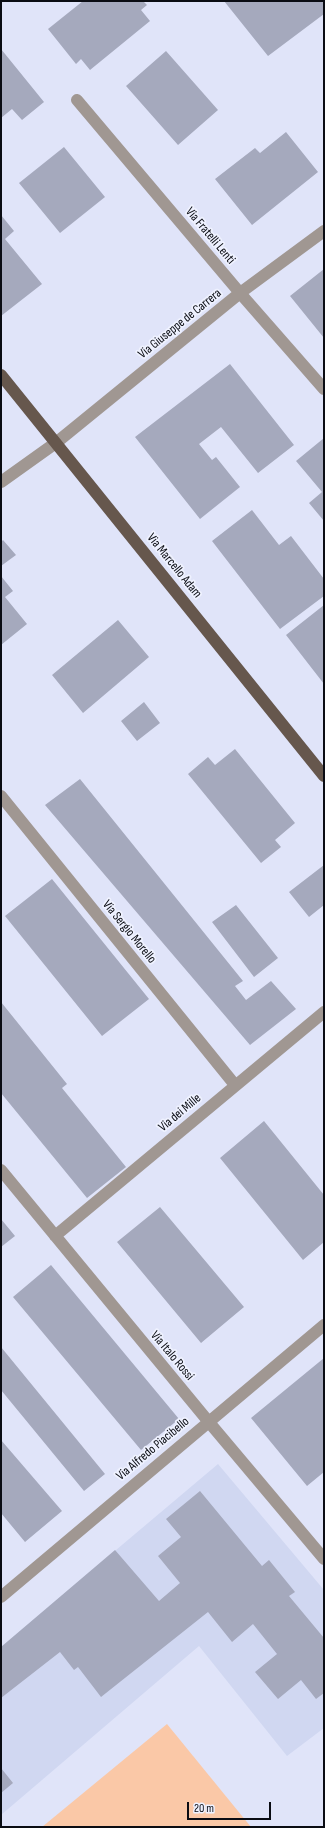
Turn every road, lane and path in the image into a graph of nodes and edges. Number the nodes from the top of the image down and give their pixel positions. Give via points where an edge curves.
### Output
1 (77, 100) dead end
2 (324, 231) edge
3 (240, 293) junction
4 (1, 375) edge
5 (324, 389) edge
6 (57, 442) junction
7 (1, 482) edge
8 (324, 776) edge
9 (1, 796) edge
10 (324, 1012) edge
11 (235, 1085) junction
12 (1, 1170) edge
13 (55, 1236) junction
14 (324, 1325) edge
15 (208, 1421) junction
16 (324, 1559) edge
17 (1, 1597) edge

1 - 3 street, Via Fratelli Lenti
2 - 3 street, Via Giuseppe de Carrera
3 - 5 street, Via Fratelli Lenti
3 - 6 street, Via Giuseppe de Carrera
4 - 6 main road, Via Marcello Adam
6 - 7 street, Via Giuseppe de Carrera
6 - 8 main road, Via Marcello Adam
9 - 11 street, Via Sergio Morello
10 - 11 street, Via dei Mille
11 - 13 street, Via dei Mille
12 - 13 street, Via Italo Rossi
13 - 15 street, Via Italo Rossi
14 - 15 street, Via Alfredo Piacibello
15 - 16 street, Via Italo Rossi
15 - 17 street, Via Alfredo Piacibello

